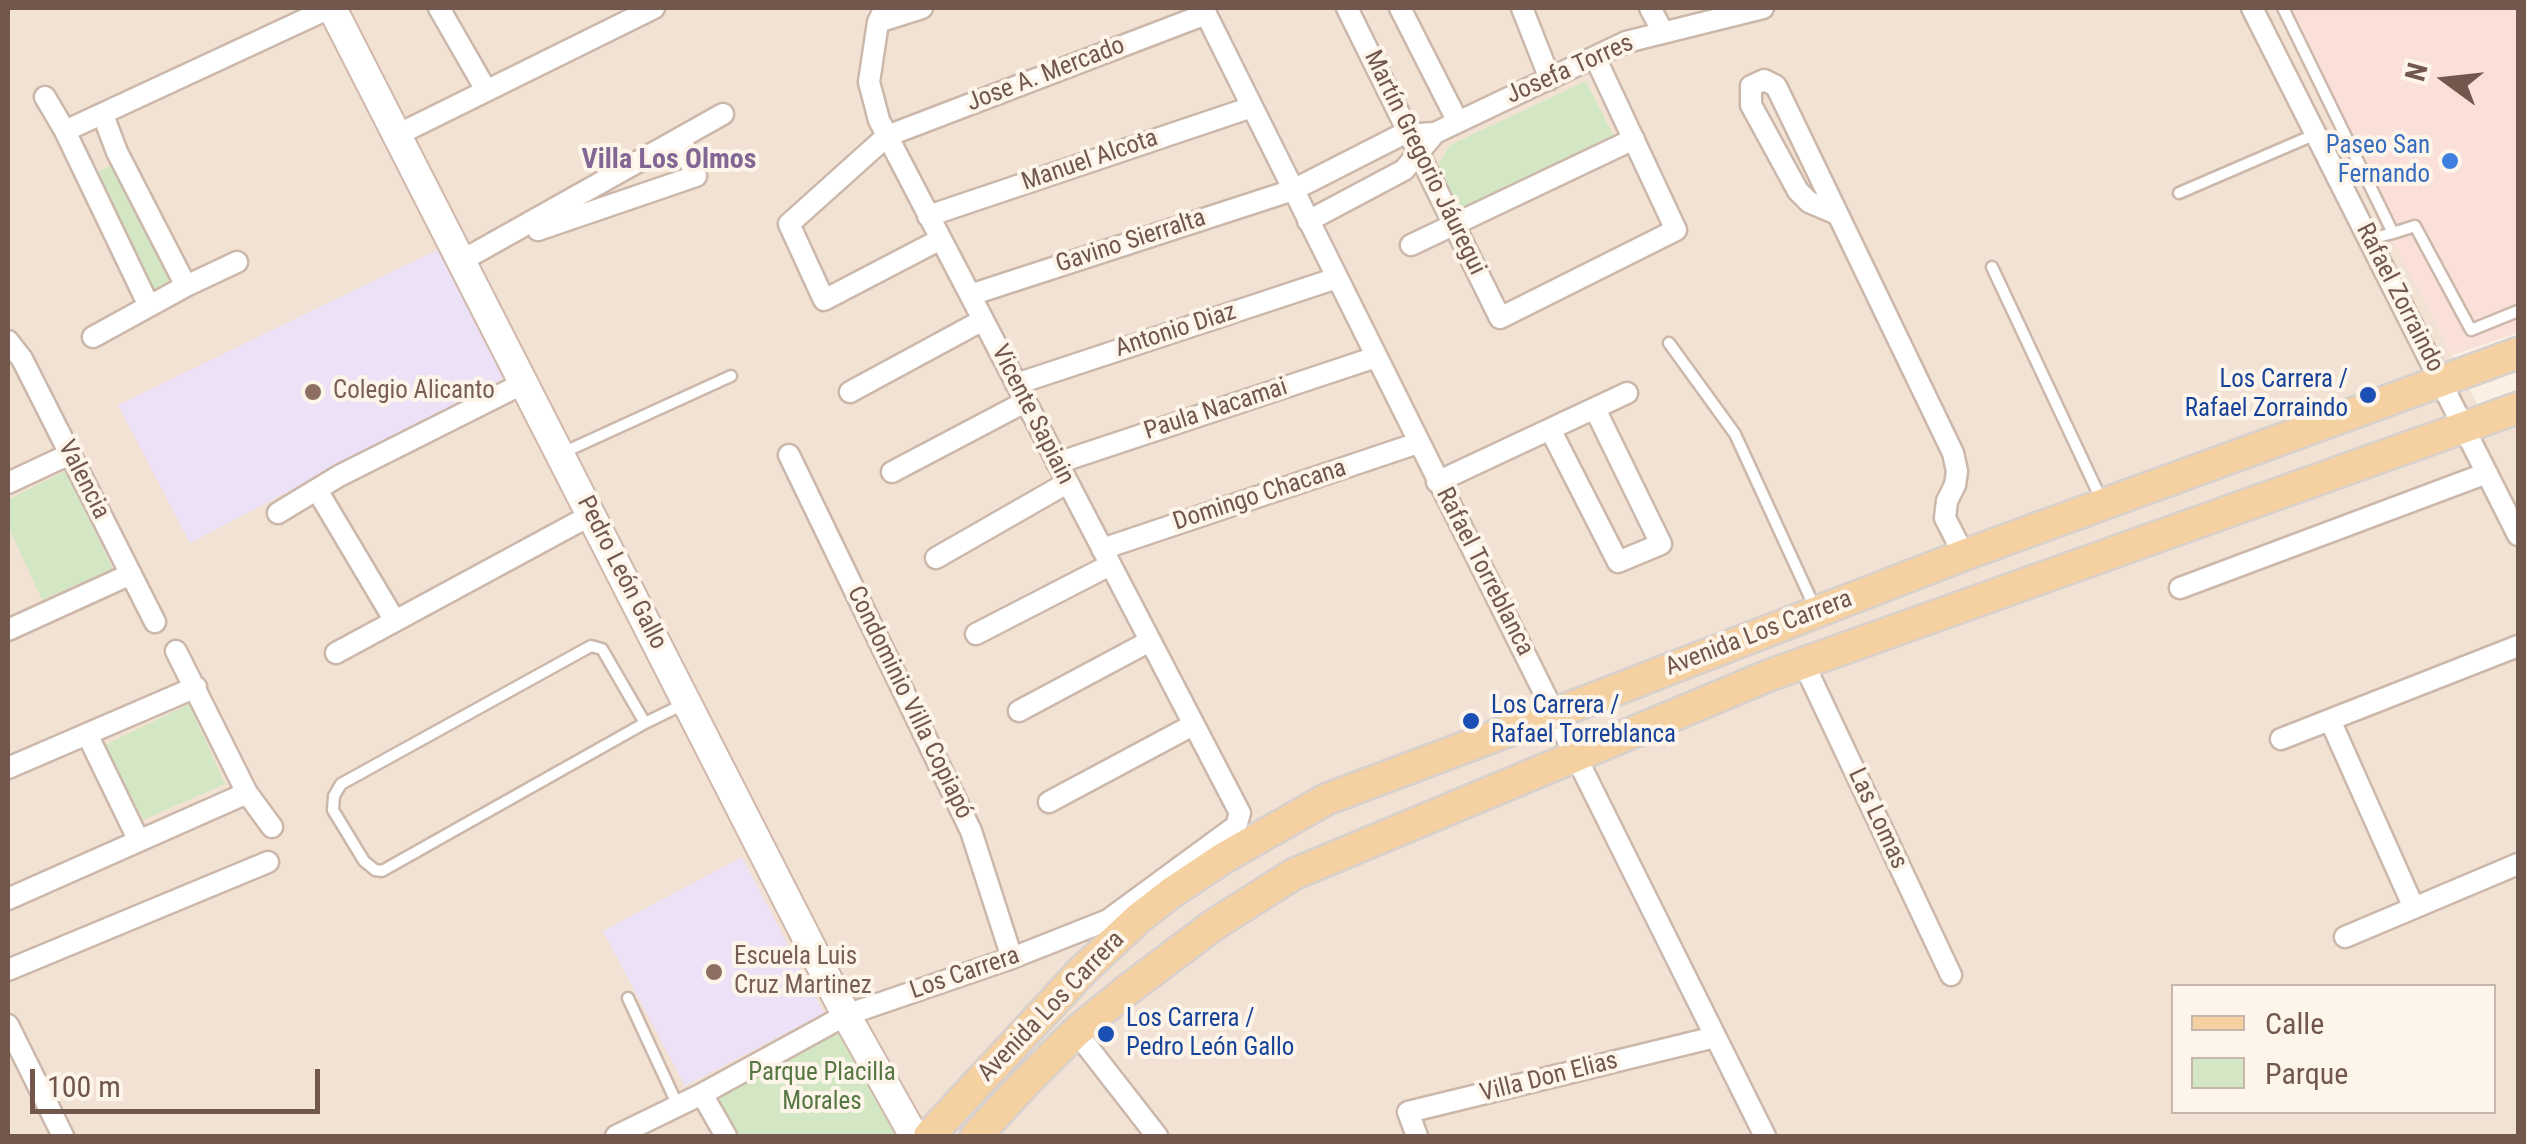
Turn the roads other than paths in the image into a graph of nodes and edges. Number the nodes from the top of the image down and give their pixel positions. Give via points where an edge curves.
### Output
1 (331, 8) edge
2 (439, 8) edge
3 (654, 8) edge
4 (922, 8) edge
5 (1347, 8) edge
6 (1400, 8) edge
7 (1522, 8) edge
8 (1650, 8) edge
9 (1762, 8) edge
10 (2252, 8) edge
11 (2283, 8) edge
12 (1204, 11) edge
13 (1708, 14) edge
14 (881, 15) edge
15 (1663, 32) junction
16 (1595, 57) junction
17 (1550, 78) junction
18 (486, 90) junction
19 (45, 97) dead end
20 (1252, 107) junction
21 (724, 114) dead end
22 (103, 116) junction
23 (1458, 122) junction
24 (66, 131) junction
25 (397, 134) junction
26 (2317, 134) junction
27 (887, 136) junction
28 (681, 139) junction
29 (1634, 139) junction
30 (1415, 144) junction
31 (117, 152) junction
32 (83, 167) junction
33 (1293, 190) junction
34 (2178, 193) dead end
35 (1838, 214) junction
36 (928, 216) junction
37 (1308, 221) junction
38 (1455, 226) junction
39 (2394, 233) junction
40 (2370, 239) junction
41 (941, 240) junction
42 (1411, 245) dead end
43 (489, 247) junction
44 (461, 261) junction
45 (237, 262) dead end
46 (1992, 267) dead end
47 (1336, 278) junction
48 (186, 286) junction
49 (970, 295) junction
50 (148, 306) junction
51 (2518, 311) edge
52 (983, 320) junction
53 (93, 337) dead end
54 (8, 341) edge
55 (1669, 343) dead end
56 (2518, 354) edge
57 (1376, 358) junction
58 (731, 376) dead end
59 (2441, 381) junction
60 (524, 384) junction
61 (850, 392) dead end
62 (1021, 393) junction
63 (1628, 393) dead end
64 (2518, 408) edge
65 (1595, 409) junction
66 (2464, 426) junction
67 (1550, 431) junction
68 (1418, 443) junction
69 (70, 454) junction
70 (560, 454) junction
71 (788, 456) dead end
72 (1057, 463) junction
73 (892, 472) dead end
74 (2487, 473) junction
75 (1437, 482) junction
76 (8, 483) edge
77 (1067, 483) junction
78 (317, 490) junction
79 (2103, 504) junction
80 (278, 513) dead end
81 (591, 515) junction
82 (2518, 535) edge
83 (1964, 555) junction
84 (1106, 557) junction
85 (936, 558) dead end
86 (131, 574) junction
87 (2180, 588) dead end
88 (1816, 612) junction
89 (395, 621) junction
90 (155, 622) dead end
91 (8, 630) edge
92 (976, 634) dead end
93 (1150, 641) junction
94 (2518, 646) edge
95 (176, 651) dead end
96 (336, 653) dead end
97 (1804, 664) junction
98 (196, 687) junction
99 (686, 703) junction
100 (1019, 711) dead end
101 (1556, 713) junction
102 (2330, 720) junction
103 (645, 723) junction
104 (1193, 724) junction
105 (87, 734) junction
106 (2281, 740) dead end
107 (1576, 755) junction
108 (8, 768) edge
109 (247, 792) junction
110 (1049, 802) dead end
111 (1240, 813) joint
112 (272, 828) dead end
113 (139, 841) junction
114 (268, 862) dead end
115 (2518, 864) edge
116 (8, 899) edge
117 (2414, 908) junction
118 (2345, 938) dead end
119 (1012, 958) junction
120 (8, 970) edge
121 (1951, 975) dead end
122 (628, 998) dead end
123 (846, 1016) junction
124 (8, 1025) edge
125 (1076, 1032) junction
126 (1715, 1037) junction
127 (702, 1094) junction
128 (678, 1106) junction
129 (62, 1136) edge
130 (616, 1136) edge
131 (726, 1136) edge
132 (914, 1136) edge
133 (929, 1136) edge
134 (976, 1136) edge
135 (1158, 1136) edge
136 (1417, 1136) edge
137 (1765, 1136) edge

1 - 22 street
1 - 25 street, Pedro León Gallo
2 - 18 street
3 - 18 street
4 - 14 street
5 - 30 street, Martín Gregorio Jáuregui
6 - 23 street
7 - 17 street
8 - 15 street
9 - 13 street, Josefa Torres
10 - 26 street, Rafael Zorraindo
11 - 39 lane
12 - 20 street, Rafael Torreblanca
12 - 27 street, Jose A. Mercado
13 - 15 street, Josefa Torres
14 - 27 street, Vicente Sapiain via 869,82
15 - 16 street, Josefa Torres
16 - 17 street, Josefa Torres
16 - 29 street
17 - 23 street, Josefa Torres
18 - 25 street
19 - 24 street
20 - 33 street, Rafael Torreblanca
20 - 36 street, Manuel Alcota
21 - 28 street
22 - 24 street
22 - 31 street
23 - 30 street, Josefa Torres
24 - 32 street
25 - 44 street, Pedro León Gallo
26 - 34 lane
26 - 40 street, Rafael Zorraindo
27 - 36 street, Vicente Sapiain
27 - 41 street via 788,224 824,300
28 - 43 street
28 - 43 street via 696,176
29 - 38 street
29 - 38 street, Martín Gregorio Jáuregui via 1676,230 1500,318
30 - 33 street, Josefa Torres via 1401,135
30 - 37 street, Josefa Torres via 1404,170
30 - 38 street, Martín Gregorio Jáuregui
31 - 32 street
31 - 48 street
32 - 50 street
33 - 37 street, Rafael Torreblanca
33 - 49 street, Gavino Sierralta
35 - 35 street via 1776,86 1764,80 1750,86 1752,105 1798,192
35 - 83 street via 1953,454 1956,485 1944,518
36 - 41 street, Vicente Sapiain
37 - 47 street, Rafael Torreblanca
38 - 42 street
39 - 40 lane
39 - 51 lane via 2415,226 2471,330
40 - 59 street, Rafael Zorraindo
41 - 49 street, Vicente Sapiain
43 - 44 street
44 - 60 street, Pedro León Gallo
45 - 48 street
46 - 79 lane
47 - 57 street, Rafael Torreblanca
47 - 62 street, Antonio Diaz
48 - 50 street
49 - 52 street, Vicente Sapiain
50 - 53 street
52 - 61 street
52 - 62 street, Vicente Sapiain
54 - 69 street, Valencia
55 - 88 lane via 1735,434
56 - 59 main road, Avenida Los Carrera
57 - 68 street, Rafael Torreblanca
57 - 72 street, Paula Nacamai
58 - 70 lane
59 - 66 street, Rafael Zorraindo
59 - 79 main road, Avenida Los Carrera
60 - 70 street, Pedro León Gallo
60 - 78 street
62 - 72 street, Vicente Sapiain
62 - 73 street, Antonio Diaz
63 - 65 street
64 - 66 main road, Avenida Los Carrera
65 - 67 street
65 - 67 street via 1661,544 1618,562
66 - 74 street, Rafael Zorraindo
66 - 97 main road, Avenida Los Carrera
67 - 75 street
68 - 75 street, Rafael Torreblanca
68 - 84 street, Domingo Chacana
69 - 76 street
69 - 86 street, Valencia
70 - 81 street, Pedro León Gallo
71 - 119 street, Condominio Villa Copiapó via 971,831
72 - 77 street, Vicente Sapiain
74 - 82 street, Rafael Zorraindo
74 - 87 street
75 - 101 street, Rafael Torreblanca
77 - 84 street, Vicente Sapiain
77 - 85 street
78 - 80 street
78 - 89 street
79 - 83 main road, Avenida Los Carrera
81 - 89 street
81 - 99 street, Pedro León Gallo
83 - 88 main road, Avenida Los Carrera
84 - 92 street, Domingo Chacana
84 - 93 street, Vicente Sapiain
86 - 90 street, Valencia
86 - 91 street
88 - 101 main road, Avenida Los Carrera
89 - 96 street
93 - 100 street
93 - 104 street, Vicente Sapiain
94 - 102 street
95 - 98 street
97 - 107 main road, Avenida Los Carrera
97 - 121 street, Las Lomas
98 - 105 street
98 - 109 street
99 - 103 lane
99 - 123 street, Pedro León Gallo
101 - 107 street, Rafael Torreblanca
101 - 133 main road, Avenida Los Carrera via 1327,799 1198,874 1082,971
102 - 106 street
102 - 117 street
103 - 103 lane via 382,872 364,862 333,810 341,784 591,646 602,649
104 - 110 street
104 - 111 street, Vicente Sapiain
105 - 108 street
105 - 113 street
107 - 125 main road, Avenida Los Carrera via 1294,874 1177,951
107 - 126 street, Rafael Torreblanca
109 - 112 street
109 - 113 street
111 - 119 street, Los Carrera via 1236,826 1108,920
113 - 116 street
114 - 120 street
115 - 117 street
117 - 118 street
119 - 123 street, Los Carrera
122 - 128 lane
123 - 127 street, Los Carrera
123 - 132 street, Pedro León Gallo
124 - 129 street
125 - 134 main road, Avenida Los Carrera
125 - 135 street
126 - 136 street, Villa Don Elias via 1408,1112
126 - 137 street, Rafael Torreblanca
127 - 128 street, Los Carrera
127 - 131 street
128 - 130 street, Los Carrera

